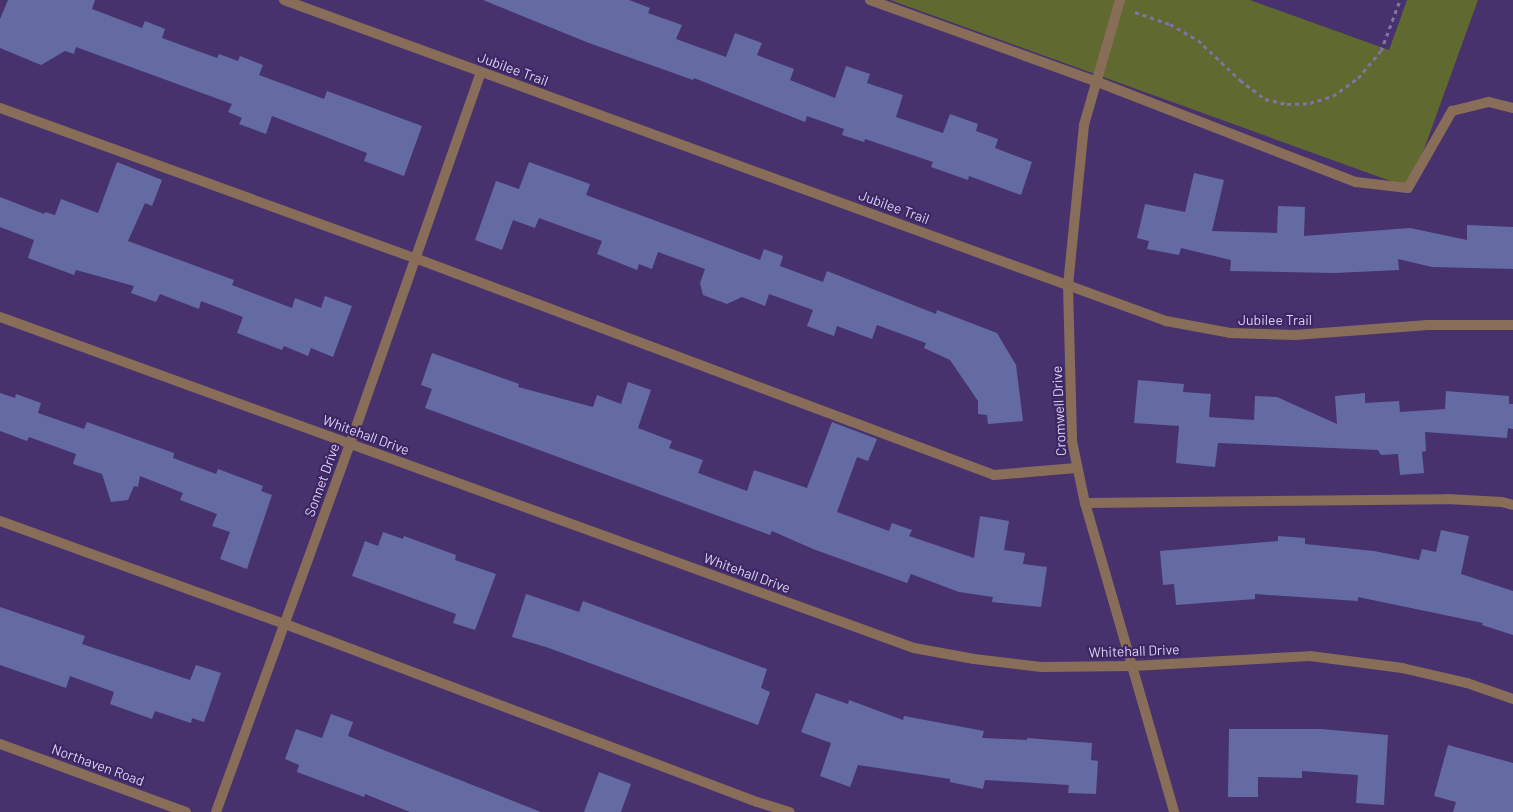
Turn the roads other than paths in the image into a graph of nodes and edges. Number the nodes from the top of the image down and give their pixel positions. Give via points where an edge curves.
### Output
1 (284, 0) edge
2 (870, 0) edge
3 (1119, 3) edge
4 (481, 72) junction
5 (1095, 81) junction
6 (0, 108) edge
7 (1513, 108) edge
8 (415, 258) junction
9 (1068, 286) junction
10 (0, 317) edge
11 (1513, 325) edge
12 (350, 444) junction
13 (1076, 468) junction
14 (1085, 503) junction
15 (1513, 505) edge
16 (0, 521) edge
17 (285, 624) junction
18 (1133, 666) junction
19 (1513, 699) edge
20 (0, 744) edge
21 (186, 812) edge
22 (216, 812) edge
23 (790, 812) edge
24 (1174, 812) edge

1 - 4 street, Jubilee Trail
2 - 5 street
3 - 5 street, Cromwell Drive
4 - 8 street, Sonnet Drive
4 - 9 street, Jubilee Trail
5 - 7 street via 1356,182 1408,188 1452,111 1489,102
5 - 9 street, Cromwell Drive via 1084,125
6 - 8 street
8 - 12 street, Sonnet Drive
8 - 13 street via 994,475
9 - 11 street, Jubilee Trail via 1166,321 1230,334 1295,336 1428,325
9 - 13 street, Cromwell Drive via 1072,441
10 - 12 street, Whitehall Drive
12 - 17 street, Sonnet Drive
12 - 18 street, Whitehall Drive via 914,648 974,660 1042,667
13 - 14 street, Cromwell Drive
14 - 15 street via 1447,499
14 - 18 street, Cromwell Drive
16 - 17 street
17 - 22 street, Sonnet Drive
17 - 23 street
18 - 19 street, Whitehall Drive via 1310,656 1402,668 1467,683
18 - 24 street, Cromwell Drive
20 - 21 street, Northaven Road

